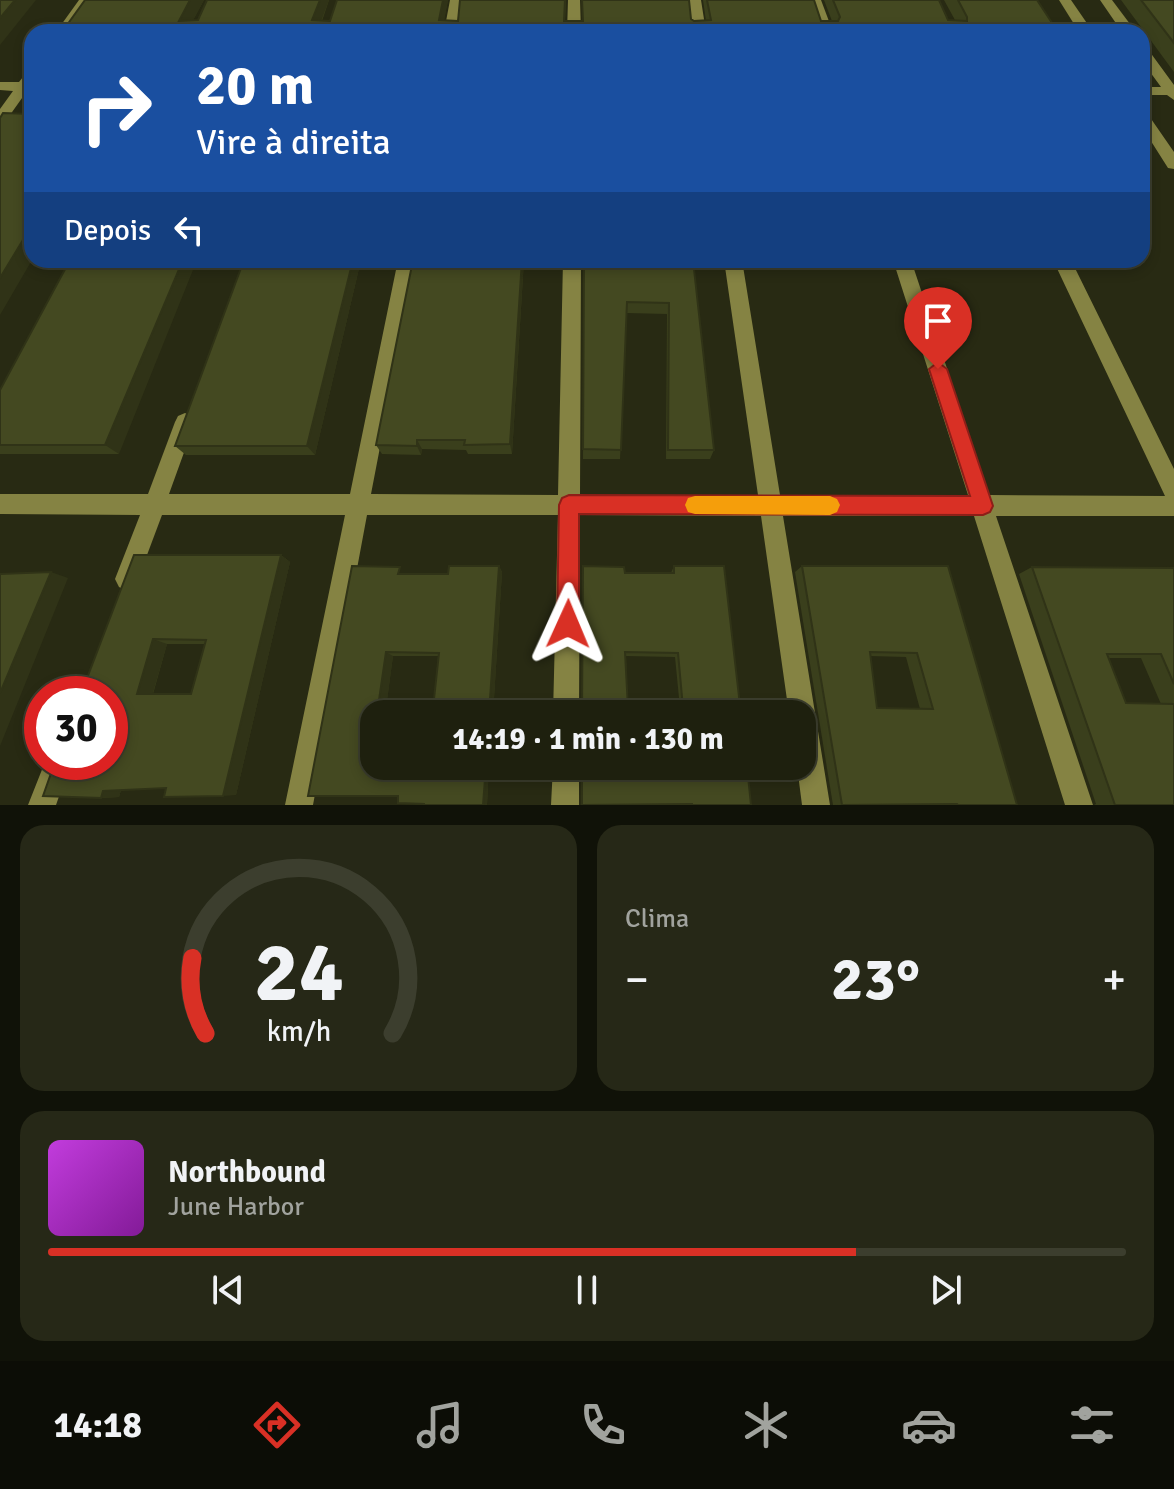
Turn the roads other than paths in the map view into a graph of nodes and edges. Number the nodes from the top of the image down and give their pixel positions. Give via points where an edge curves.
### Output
1 (85, 0) edge
2 (456, 0) edge
3 (574, 0) edge
4 (695, 0) edge
5 (815, 0) edge
6 (1065, 0) edge
7 (1106, 0) edge
8 (68, 24) edge
9 (452, 24) edge
10 (574, 24) edge
11 (698, 24) edge
12 (823, 24) edge
13 (1081, 24) edge
14 (1123, 24) edge
15 (1150, 62) edge
16 (24, 84) edge
17 (0, 86) edge
18 (24, 89) edge
19 (1150, 92) edge
20 (1173, 93) edge
21 (0, 119) edge
22 (1150, 128) edge
23 (1174, 164) edge
24 (405, 268) edge
25 (572, 268) edge
26 (734, 268) edge
27 (905, 268) edge
28 (1066, 268) edge
29 (191, 404) edge
30 (1174, 492) edge
31 (0, 504) edge
32 (155, 504) junction
33 (358, 505) junction
34 (569, 505) junction
35 (772, 505) junction
36 (983, 506) junction
37 (1174, 506) edge
38 (122, 592) edge
39 (566, 700) edge
40 (51, 780) edge
41 (566, 780) edge
42 (42, 805) edge
43 (299, 805) edge
44 (565, 805) edge
45 (816, 805) edge
46 (1079, 805) edge

1 - 8 street
2 - 9 street
3 - 10 street
4 - 11 street
5 - 12 street
6 - 13 street
7 - 14 street
15 - 20 street
16 - 17 street
18 - 21 street
19 - 20 street
22 - 23 street
24 - 33 street
25 - 34 street
26 - 35 street
27 - 36 street
28 - 30 street
29 - 32 street
31 - 32 street
32 - 33 street
32 - 38 street
33 - 34 street
33 - 43 street
34 - 35 street
34 - 39 street
35 - 36 street
35 - 45 street
36 - 37 street
36 - 46 street
40 - 42 street
41 - 44 street

